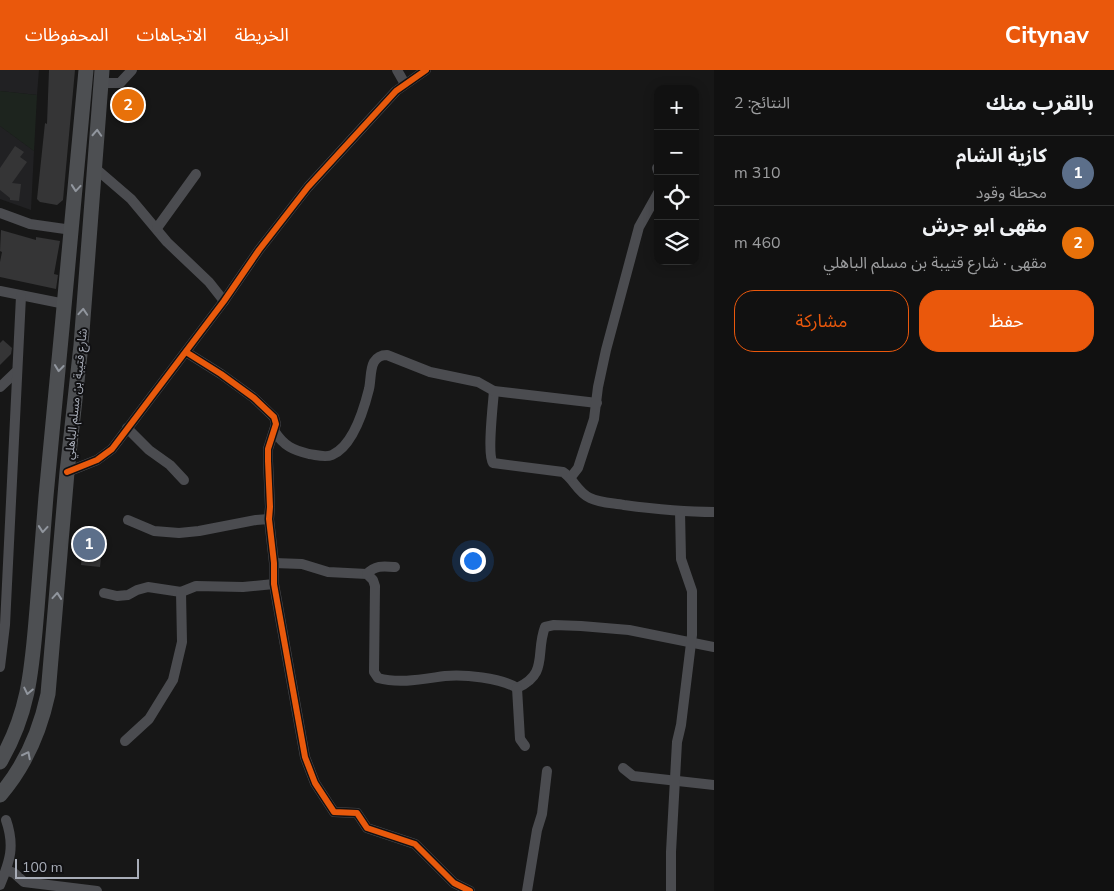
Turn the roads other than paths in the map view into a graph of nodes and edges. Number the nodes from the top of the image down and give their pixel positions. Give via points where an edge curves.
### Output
1 (86, 70) edge
2 (132, 70) edge
3 (397, 70) edge
4 (426, 70) edge
5 (101, 76) edge
6 (404, 84) junction
7 (95, 168) junction
8 (196, 174) dead end
9 (654, 200) edge
10 (0, 213) edge
11 (156, 228) junction
12 (72, 230) junction
13 (0, 291) edge
14 (21, 296) junction
15 (224, 302) junction
16 (65, 304) junction
17 (186, 352) junction
18 (17, 371) junction
19 (0, 387) edge
20 (494, 391) junction
21 (597, 403) junction
22 (127, 428) junction
23 (275, 432) junction
24 (67, 472) junction
25 (571, 477) junction
26 (184, 480) dead end
27 (680, 511) junction
28 (714, 512) edge
29 (269, 519) junction
30 (128, 520) dead end
31 (274, 562) junction
32 (395, 567) dead end
33 (367, 574) junction
34 (274, 584) junction
35 (181, 592) junction
36 (104, 593) dead end
37 (692, 643) junction
38 (714, 647) edge
39 (0, 667) edge
40 (517, 688) junction
41 (125, 741) dead end
42 (526, 746) dead end
43 (0, 762) edge
44 (623, 768) dead end
45 (547, 772) dead end
46 (675, 781) junction
47 (714, 785) edge
48 (0, 795) edge
49 (6, 820) dead end
50 (6, 870) junction
51 (0, 885) edge
52 (97, 891) edge
53 (470, 891) edge
54 (527, 891) edge
55 (671, 891) edge

1 -> 12 main road, شارع قتيبة بن مسلم الباهلي
2 - 5 street via 120,83
3 - 6 street
4 - 6 street
7 -> 5 main road, شارع قتيبة بن مسلم الباهلي
6 - 15 street via 308,187
7 - 11 street via 131,199
24 -> 7 main road, شارع قتيبة بن مسلم الباهلي
8 - 11 street
9 - 21 street via 639,227 606,350
10 - 12 street via 30,224
11 - 15 street
12 - 16 main road, شارع قتيبة بن مسلم الباهلي
13 - 14 street
14 - 16 street
14 - 18 street
15 - 17 street
16 -> 43 main road, شارع قتيبة بن مسلم الباهلي via 32,672 23,712
17 - 22 street
17 - 23 street via 265,408 274,417
18 - 19 street
18 - 39 street
20 - 21 street
20 - 23 street via 478,382 430,372 391,356 381,356 374,363 360,418 347,443 338,451 324,456 295,450
20 - 25 street via 490,460 563,472
21 - 25 street via 583,454
22 - 24 street via 112,449 97,460
22 - 26 street
23 - 29 street via 268,449
48 -> 24 main road, شارع قتيبة بن مسلم الباهلي via 32,745 48,694
25 - 27 street via 582,494 600,502
27 - 28 street
27 - 37 street via 681,559 692,591
29 - 30 street via 179,533 154,531
29 - 31 street
31 - 33 street via 302,564 328,572
31 - 34 street
32 - 33 street via 372,568
33 - 40 street via 375,586 374,672 378,678 413,681 458,676 483,678
34 - 35 street via 196,586
34 - 53 street via 305,757 315,783 334,812 357,813 367,828 415,844 454,883
35 - 36 street via 148,587 128,595
35 - 41 street via 182,642 173,680 149,719
37 - 38 street
37 - 40 street via 629,630 545,627 534,678
37 - 46 street via 677,742
40 - 42 street via 520,739
44 - 46 street via 633,776
45 - 54 street
46 - 47 street
46 - 55 street
49 - 50 street via 11,834
50 - 51 street
50 - 52 street via 24,882

